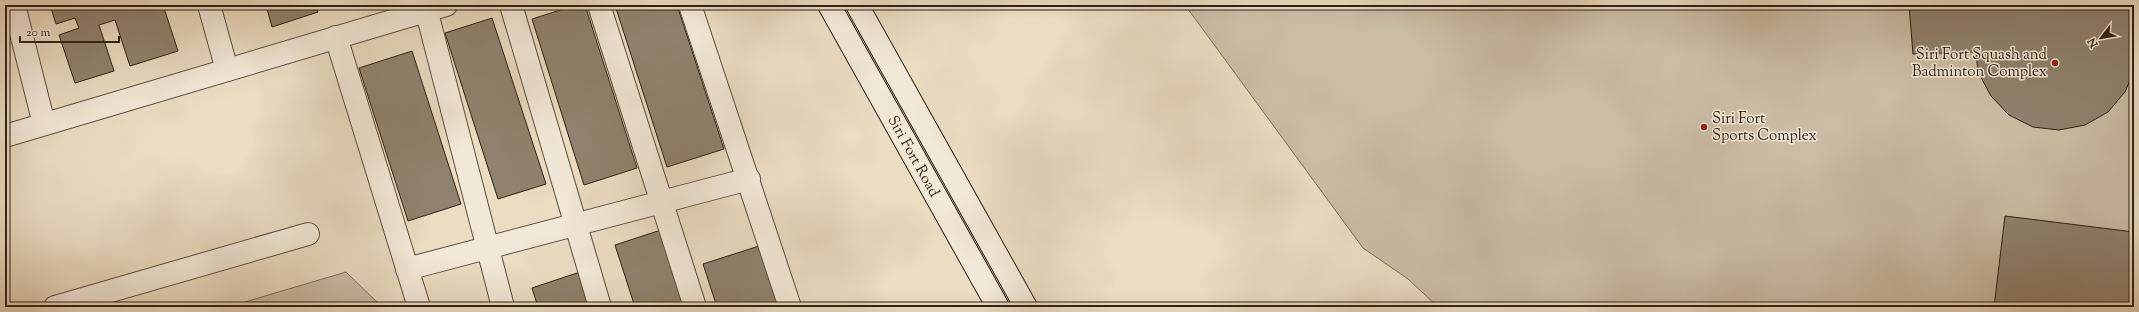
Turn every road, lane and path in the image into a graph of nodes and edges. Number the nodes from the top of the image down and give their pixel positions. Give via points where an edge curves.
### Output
1 (14, 5) edge
2 (209, 5) edge
3 (511, 5) edge
4 (599, 5) edge
5 (690, 5) edge
6 (829, 5) edge
7 (857, 5) edge
8 (433, 7) edge
9 (336, 37) junction
10 (227, 70) junction
11 (44, 124) junction
12 (5, 136) edge
13 (749, 179) junction
14 (662, 202) junction
15 (575, 225) junction
16 (308, 234) dead end
17 (488, 248) junction
18 (407, 269) junction
19 (55, 307) edge
20 (419, 307) edge
21 (503, 307) edge
22 (600, 307) edge
23 (696, 307) edge
24 (790, 307) edge
25 (998, 307) edge
26 (1026, 307) edge

1 - 11 street
2 - 10 street
3 - 15 street
4 - 14 street
5 - 13 street
6 - 25 street, Siri Fort Road
7 - 26 street, Siri Fort Road
8 - 9 street
8 - 17 street
9 - 10 street
9 - 18 street
10 - 11 street
11 - 12 street
13 - 14 street
13 - 24 street
14 - 15 street
14 - 23 street
15 - 17 street
15 - 22 street
16 - 19 street
17 - 18 street
17 - 21 street
18 - 20 street

